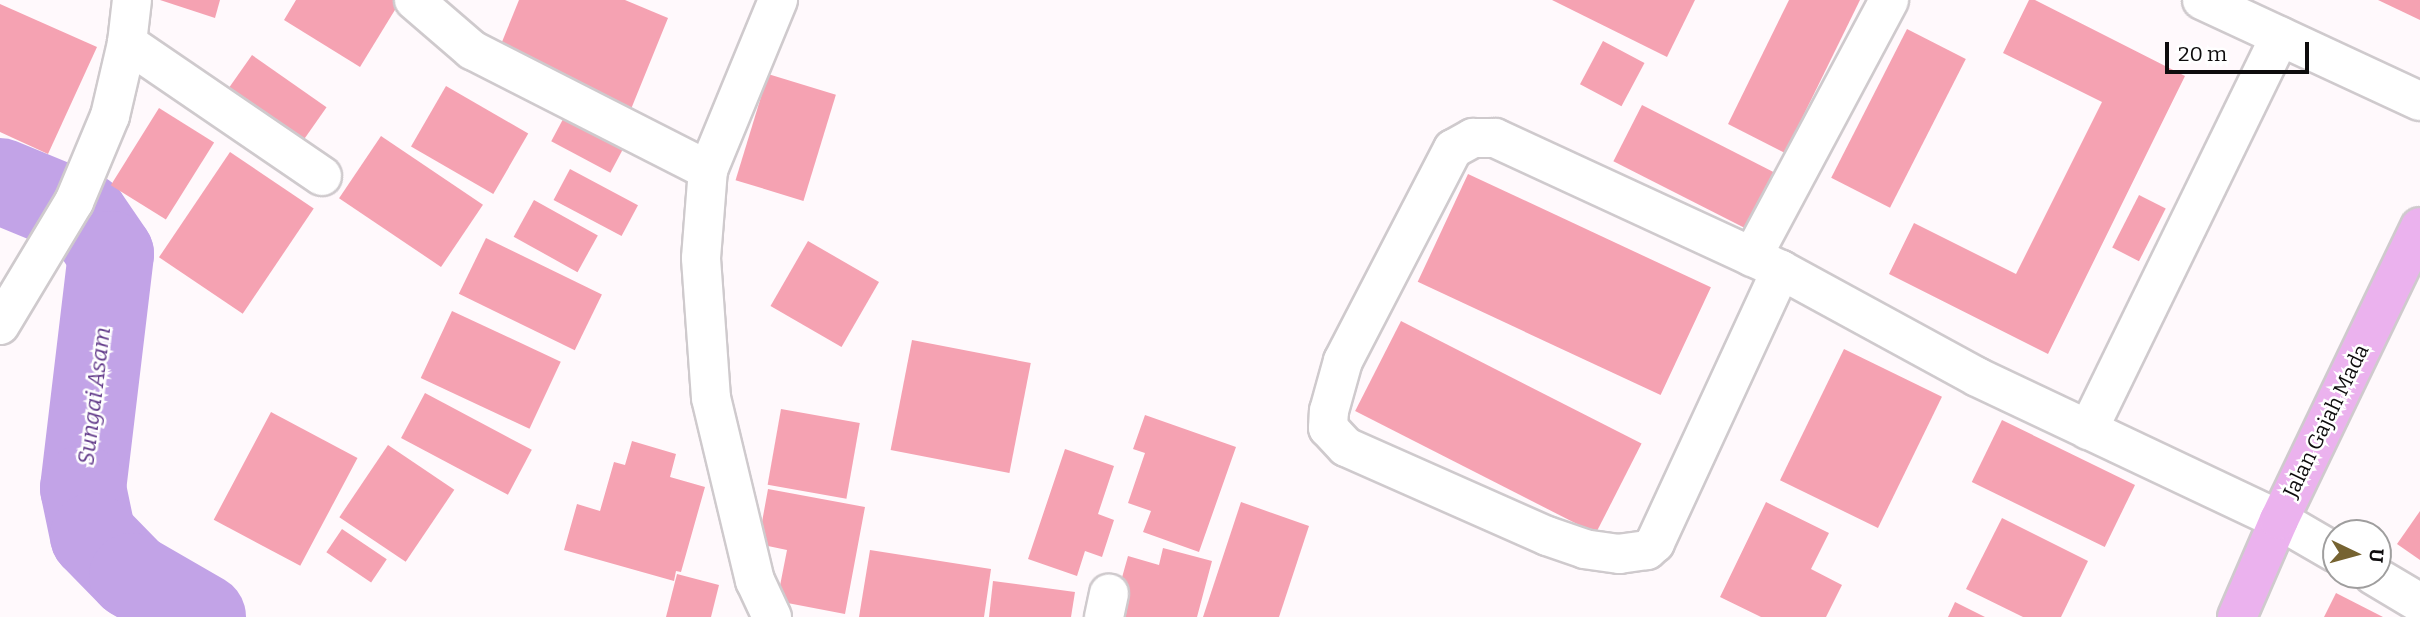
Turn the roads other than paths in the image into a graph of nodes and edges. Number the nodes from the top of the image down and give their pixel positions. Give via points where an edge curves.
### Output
1 (132, 0) edge
2 (414, 0) edge
3 (778, 0) edge
4 (1889, 0) edge
5 (2202, 0) edge
6 (2280, 36) junction
7 (127, 43) junction
8 (2420, 102) edge
9 (708, 170) junction
10 (322, 176) dead end
11 (2418, 233) edge
12 (1767, 264) junction
13 (0, 326) edge
14 (2088, 430) junction
15 (2279, 520) junction
16 (2322, 545) edge
17 (2392, 586) edge
18 (2420, 603) edge
19 (772, 617) edge
20 (2237, 617) edge

1 - 7 street
2 - 9 street via 472,50
3 - 9 street
4 - 12 street
5 - 6 street
6 - 8 street
6 - 14 street
7 - 10 street
7 - 13 street via 110,116 74,202
9 - 19 street via 701,258 711,398 755,581
11 - 15 main road, Jalan Gajah Mada
12 - 12 street via 1655,543 1647,550 1619,554 1547,536 1346,447 1328,428 1343,361 1453,149 1473,138 1494,138
12 - 14 street via 1977,377
14 - 15 street
15 - 16 street
15 - 20 main road, Jalan Gajah Mada
17 - 18 street

